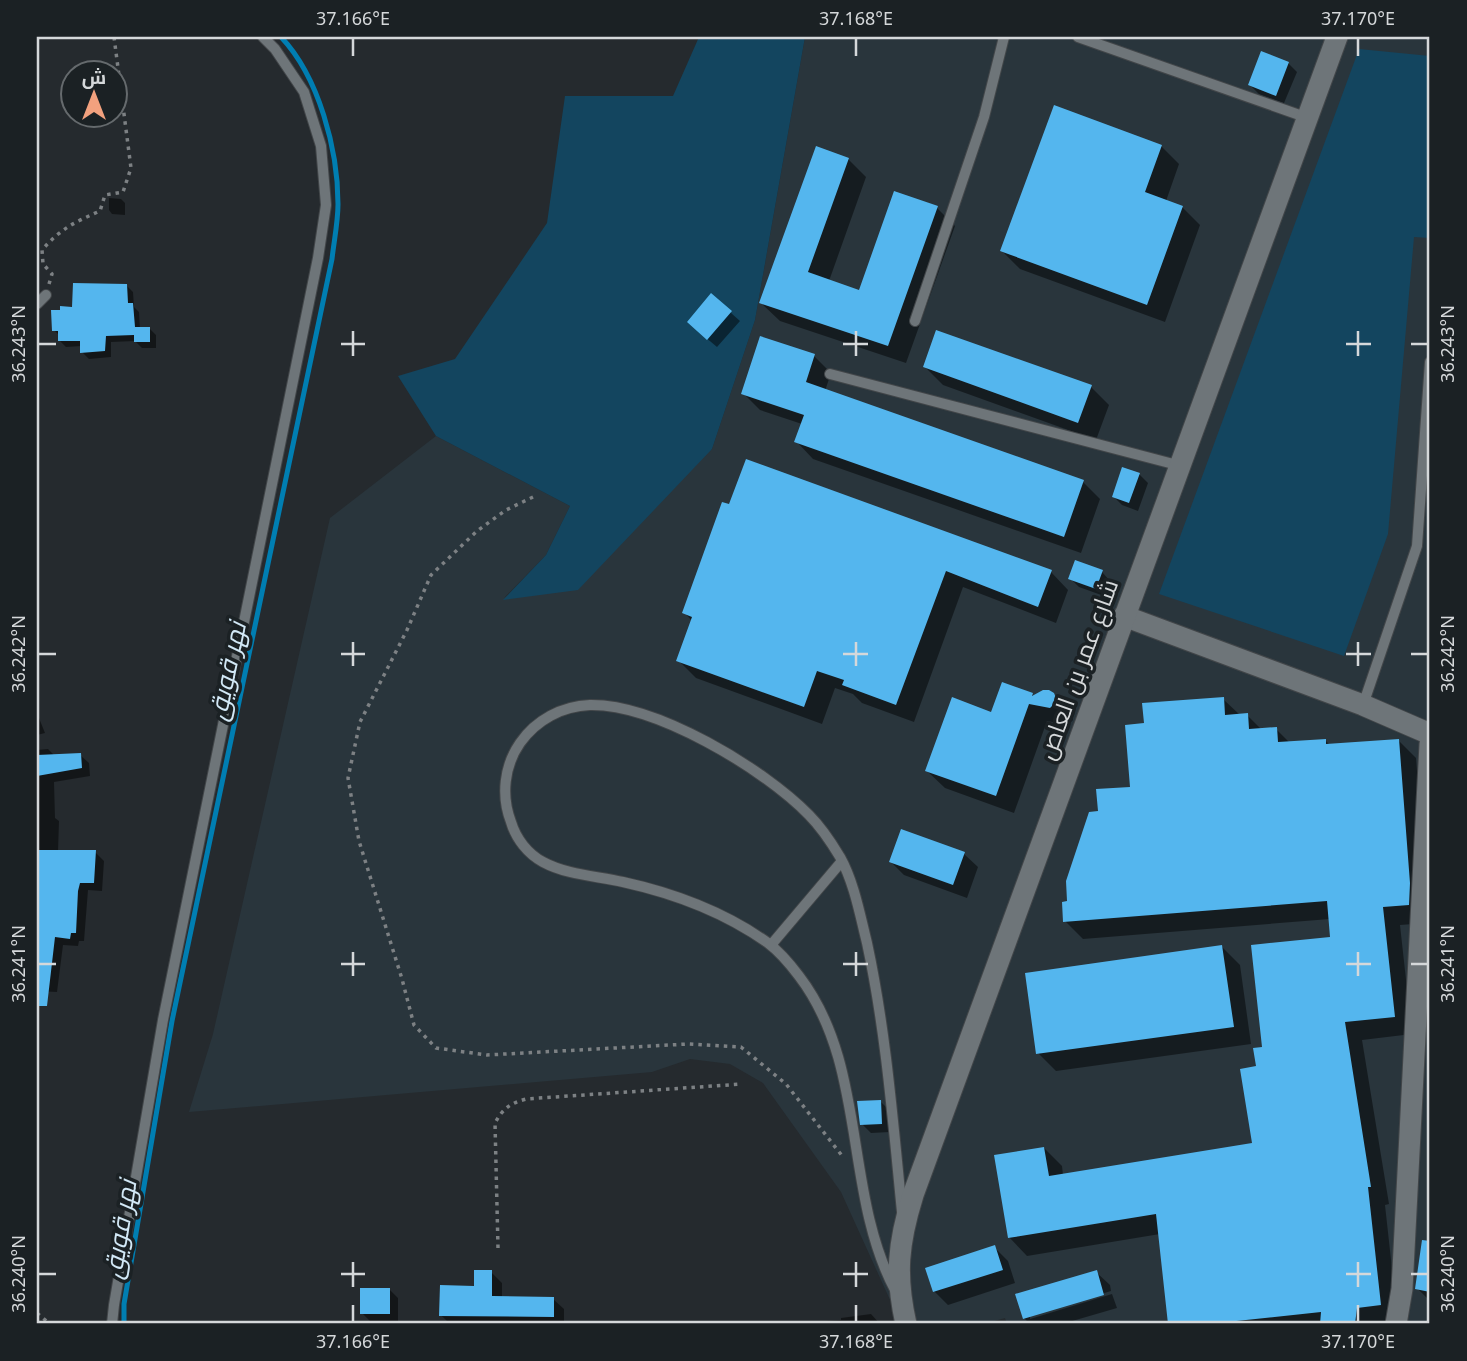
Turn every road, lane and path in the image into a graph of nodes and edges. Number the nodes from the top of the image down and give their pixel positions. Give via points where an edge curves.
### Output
1 (114, 37) edge
2 (263, 37) edge
3 (1004, 37) edge
4 (1078, 37) edge
5 (1337, 37) edge
6 (1308, 118) junction
7 (46, 295) joint
8 (37, 304) edge
9 (915, 321) dead end
10 (1430, 362) edge
11 (830, 374) dead end
12 (1181, 466) junction
13 (533, 497) dead end
14 (1124, 616) junction
15 (1363, 705) junction
16 (1430, 734) edge
17 (1430, 744) edge
18 (842, 861) junction
19 (771, 945) junction
20 (742, 1084) dead end
21 (863, 1184) junction
22 (903, 1225) junction
23 (498, 1248) dead end
24 (901, 1301) junction
25 (37, 1313) edge
26 (51, 1324) edge
27 (112, 1324) edge
28 (906, 1324) edge
29 (1396, 1324) edge

1 - 7 path via 131,168 123,192 105,195 100,211 57,233 42,250 43,264 52,274
2 - 27 lane via 304,92 321,146 326,205 163,1020
3 - 9 lane via 984,117
4 - 6 lane
5 - 6 street, شارع عمر بن العاص
6 - 12 street, شارع عمر بن العاص
7 - 8 lane
10 - 15 lane via 1417,545
11 - 12 lane
12 - 14 street, شارع عمر بن العاص
13 - 21 path via 477,531 432,575 360,722 348,778 359,841 414,1025 436,1048 487,1055 688,1044 741,1047 786,1084
14 - 15 street
14 - 22 street, شارع عمر بن العاص
15 - 16 street
17 - 29 street via 1402,1289
18 - 19 lane
18 - 19 lane via 810,816 787,794 735,757 678,729 618,709 590,705 556,713 528,733 510,761 505,795 513,828 533,856 559,869 678,898
18 - 22 lane via 859,909 872,971
19 - 21 lane via 809,989 833,1035
20 - 23 path via 512,1103 495,1123
21 - 24 lane via 877,1243
22 - 24 street, شارع عمر بن العاص via 898,1271
24 - 28 street, شارع عمر بن العاص
25 - 26 path

